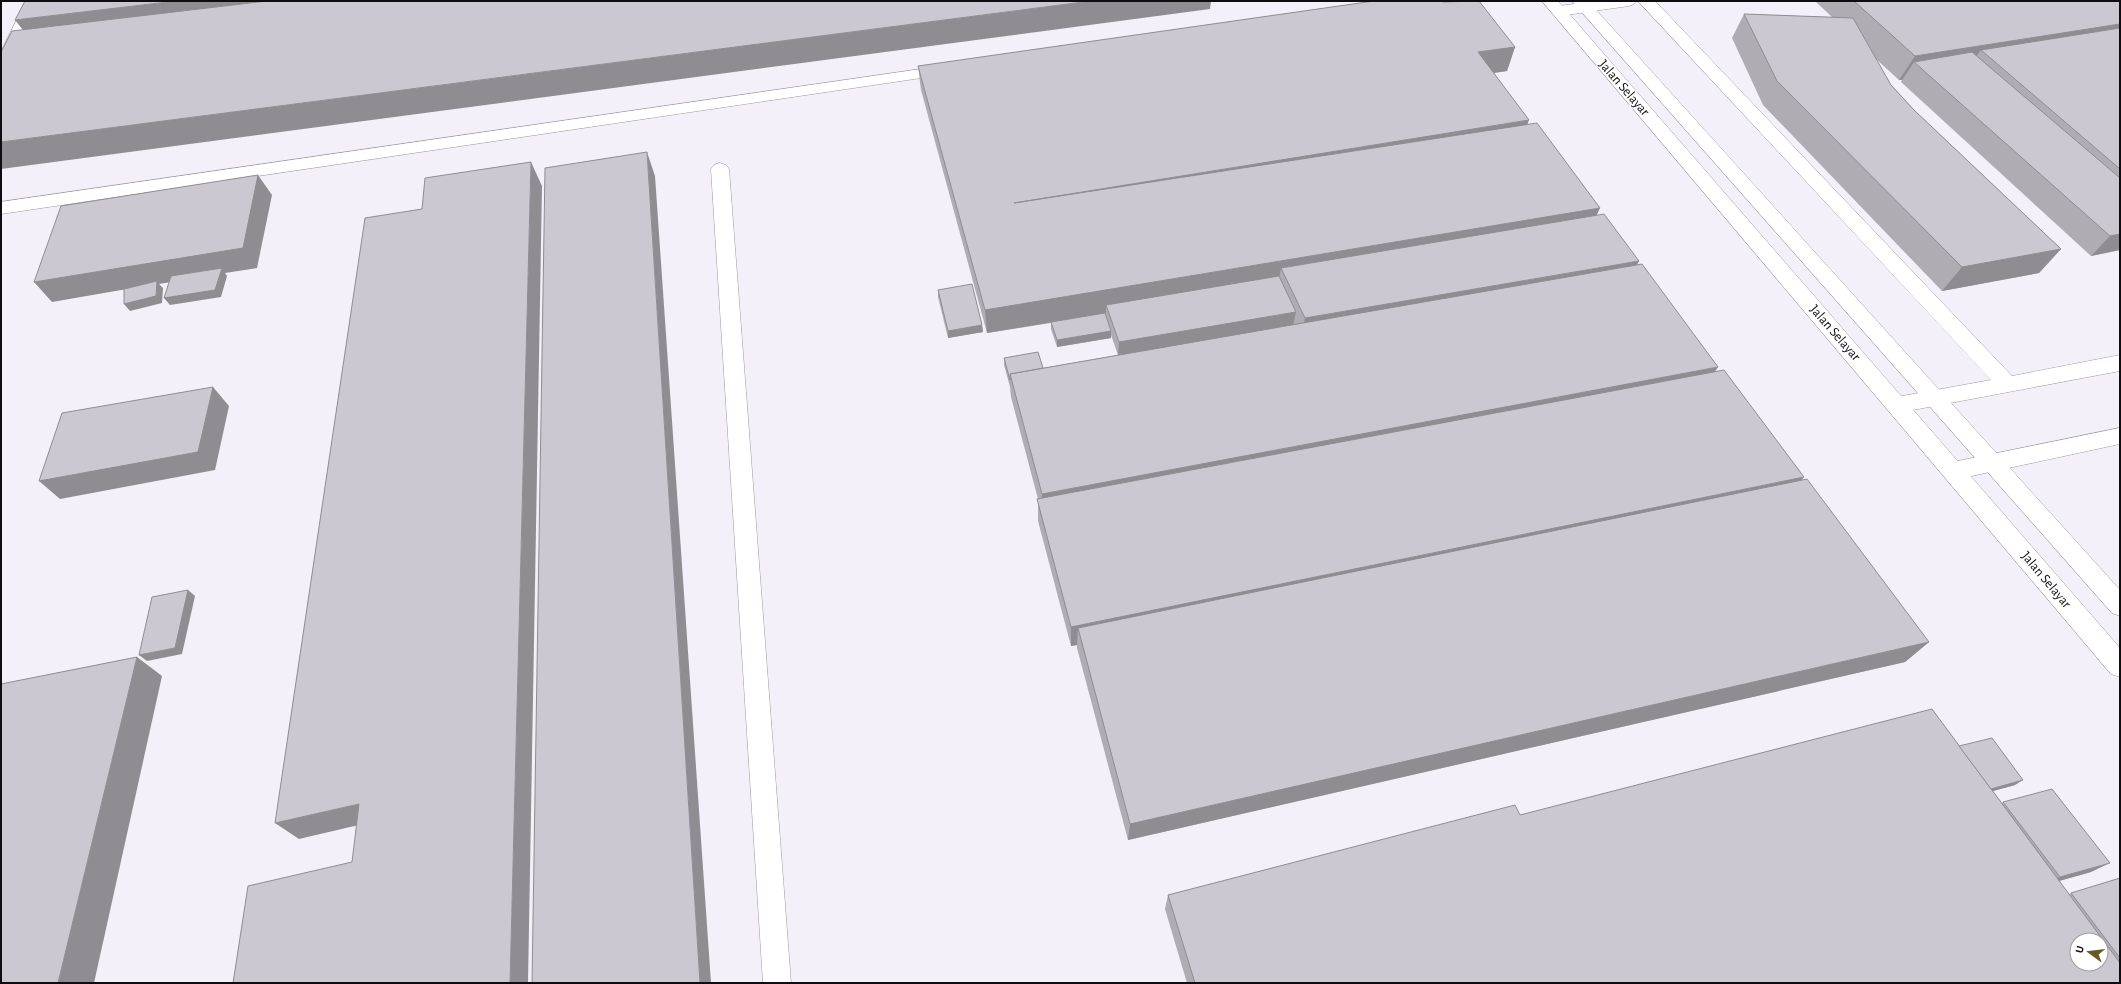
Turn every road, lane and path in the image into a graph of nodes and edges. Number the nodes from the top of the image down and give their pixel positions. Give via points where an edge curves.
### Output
1 (34, 1) edge
2 (1629, 1) edge
3 (1646, 1) edge
4 (1583, 4) edge
5 (1554, 6) edge
6 (1, 68) edge
7 (964, 68) edge
8 (720, 170) dead end
9 (1, 208) edge
10 (1808, 258) junction
11 (1776, 264) junction
12 (2120, 363) edge
13 (2008, 385) junction
14 (1935, 400) junction
15 (1897, 406) junction
16 (2120, 436) edge
17 (1991, 462) junction
18 (1953, 471) junction
19 (2120, 606) edge
20 (2120, 666) edge
21 (777, 983) edge

1 - 6 street
2 - 4 street
3 - 13 street
4 - 5 street
4 - 10 street, Jalan Selayar
5 - 11 street, Jalan Selayar
7 - 9 street
8 - 21 street
10 - 11 street
10 - 14 street, Jalan Selayar
11 - 15 street, Jalan Selayar
12 - 13 street
13 - 14 street
14 - 15 street
14 - 17 street, Jalan Selayar
15 - 18 street, Jalan Selayar
16 - 17 street
17 - 18 street
17 - 19 street, Jalan Selayar
18 - 20 street, Jalan Selayar

